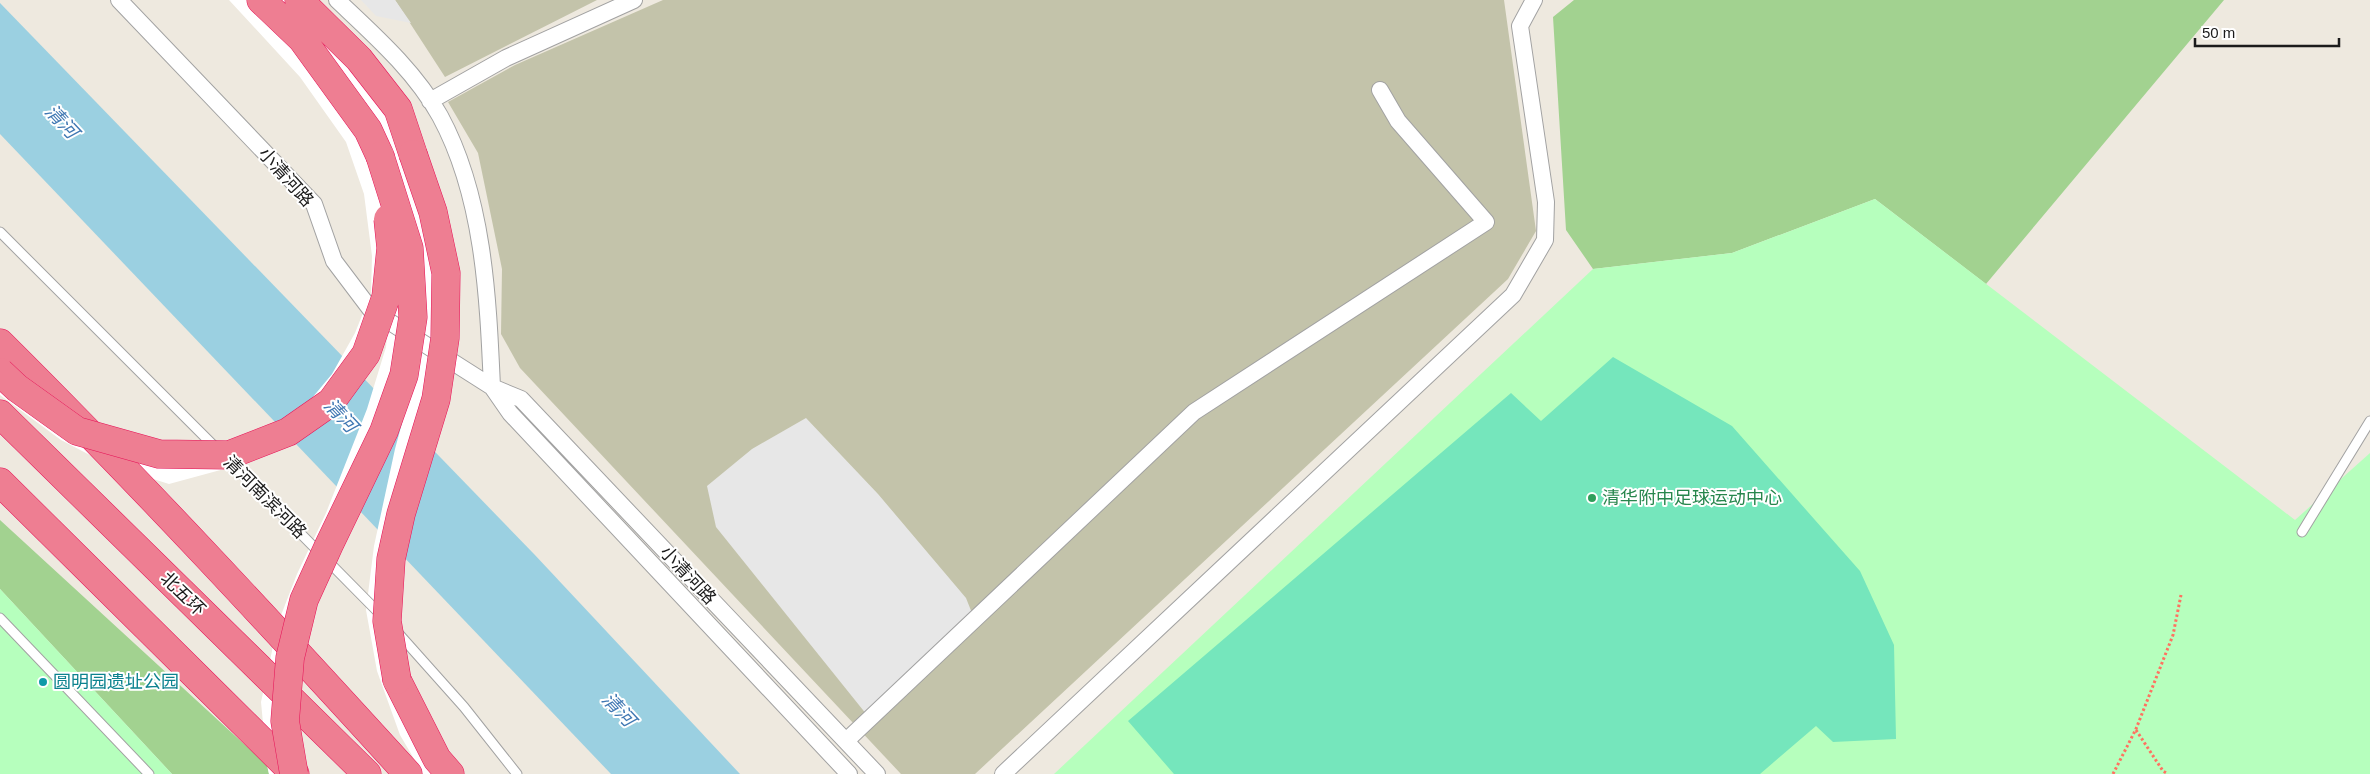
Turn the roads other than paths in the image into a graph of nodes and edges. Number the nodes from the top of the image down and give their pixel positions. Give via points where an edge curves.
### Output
1 (120, 0) edge
2 (261, 0) edge
3 (299, 0) edge
4 (337, 0) edge
5 (634, 0) edge
6 (1534, 0) edge
7 (1380, 90) dead end
8 (430, 101) junction
9 (380, 156) junction
10 (0, 232) edge
11 (0, 343) edge
12 (0, 372) edge
13 (492, 387) junction
14 (0, 414) edge
15 (2370, 421) edge
16 (0, 482) edge
17 (2302, 532) dead end
18 (0, 618) edge
19 (846, 742) junction
20 (149, 774) edge
21 (294, 774) edge
22 (367, 774) edge
23 (408, 774) edge
24 (450, 774) edge
25 (517, 774) edge
26 (849, 774) edge
27 (877, 774) edge
28 (1004, 774) edge

1 - 13 street, 小清河路 via 314,204 334,261 371,310
2 - 9 highway via 302,39 368,130
3 - 24 highway, bridge via 359,59 398,109 433,212 446,273 445,338 436,399 401,514 391,559 387,620 397,680 437,759
4 - 8 street via 389,49
5 - 8 street via 506,58
6 - 28 street via 1520,26 1546,202 1545,240 1513,295
7 - 19 street via 1398,120 1486,222 1194,412
8 - 13 street via 458,157 474,212 487,291
9 - 12 highway, bridge via 391,248 383,306 366,354 331,402 288,432 229,455 159,454 77,431
9 - 21 highway, bridge via 409,248 413,317 404,375 384,431 304,600 290,658 285,721
10 - 25 lane, 清河南滨河路 via 379,612 464,707
11 - 23 highway via 270,624
13 - 19 street, 小清河路 via 521,399
13 - 26 street, 小清河路 via 510,413
14 - 22 highway, 北五环
15 - 17 lane
16 - 21 highway
18 - 20 lane
19 - 27 street, 小清河路

